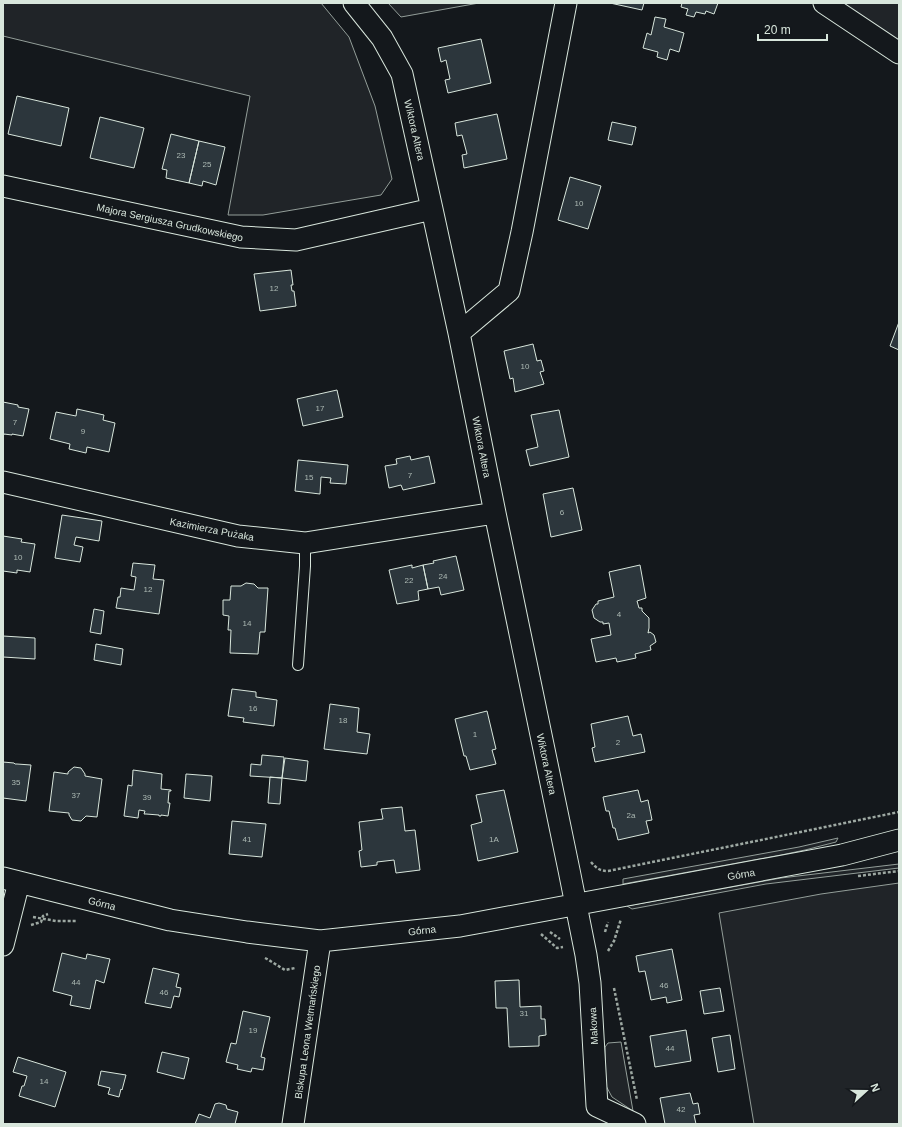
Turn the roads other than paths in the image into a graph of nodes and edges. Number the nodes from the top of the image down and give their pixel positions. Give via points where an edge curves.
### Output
1 (354, 3) edge
2 (566, 3) edge
3 (824, 3) edge
4 (899, 53) edge
5 (3, 186) edge
6 (432, 209) junction
7 (459, 333) junction
8 (3, 482) edge
9 (495, 513) junction
10 (305, 543) junction
11 (298, 665) dead end
12 (899, 840) edge
13 (899, 852) edge
14 (842, 855) junction
15 (11, 880) edge
16 (576, 904) junction
17 (320, 941) junction
18 (3, 945) edge
19 (595, 1115) edge
20 (293, 1124) edge
21 (635, 1124) edge

1 - 6 street, Wiktora Altera via 382,38 402,74
2 - 7 street via 509,290
3 - 4 street
5 - 6 street, Majora Sergiusza Grudkowskiego via 241,237 296,240
6 - 7 street, Wiktora Altera
7 - 9 street, Wiktora Altera
8 - 10 street, Kazimierza Pużaka via 238,536
9 - 10 street, Kazimierza Pużaka
9 - 16 street, Wiktora Altera
10 - 11 lane
12 - 14 street, Górna
13 - 14 street, Górna
14 - 16 street, Górna
15 - 17 street, Górna via 170,920
15 - 18 street
16 - 17 street, Górna via 460,926
16 - 19 street, Makowa via 590,982
17 - 20 street, Biskupa Leona Wetmańskiego
19 - 21 street, Makowa

